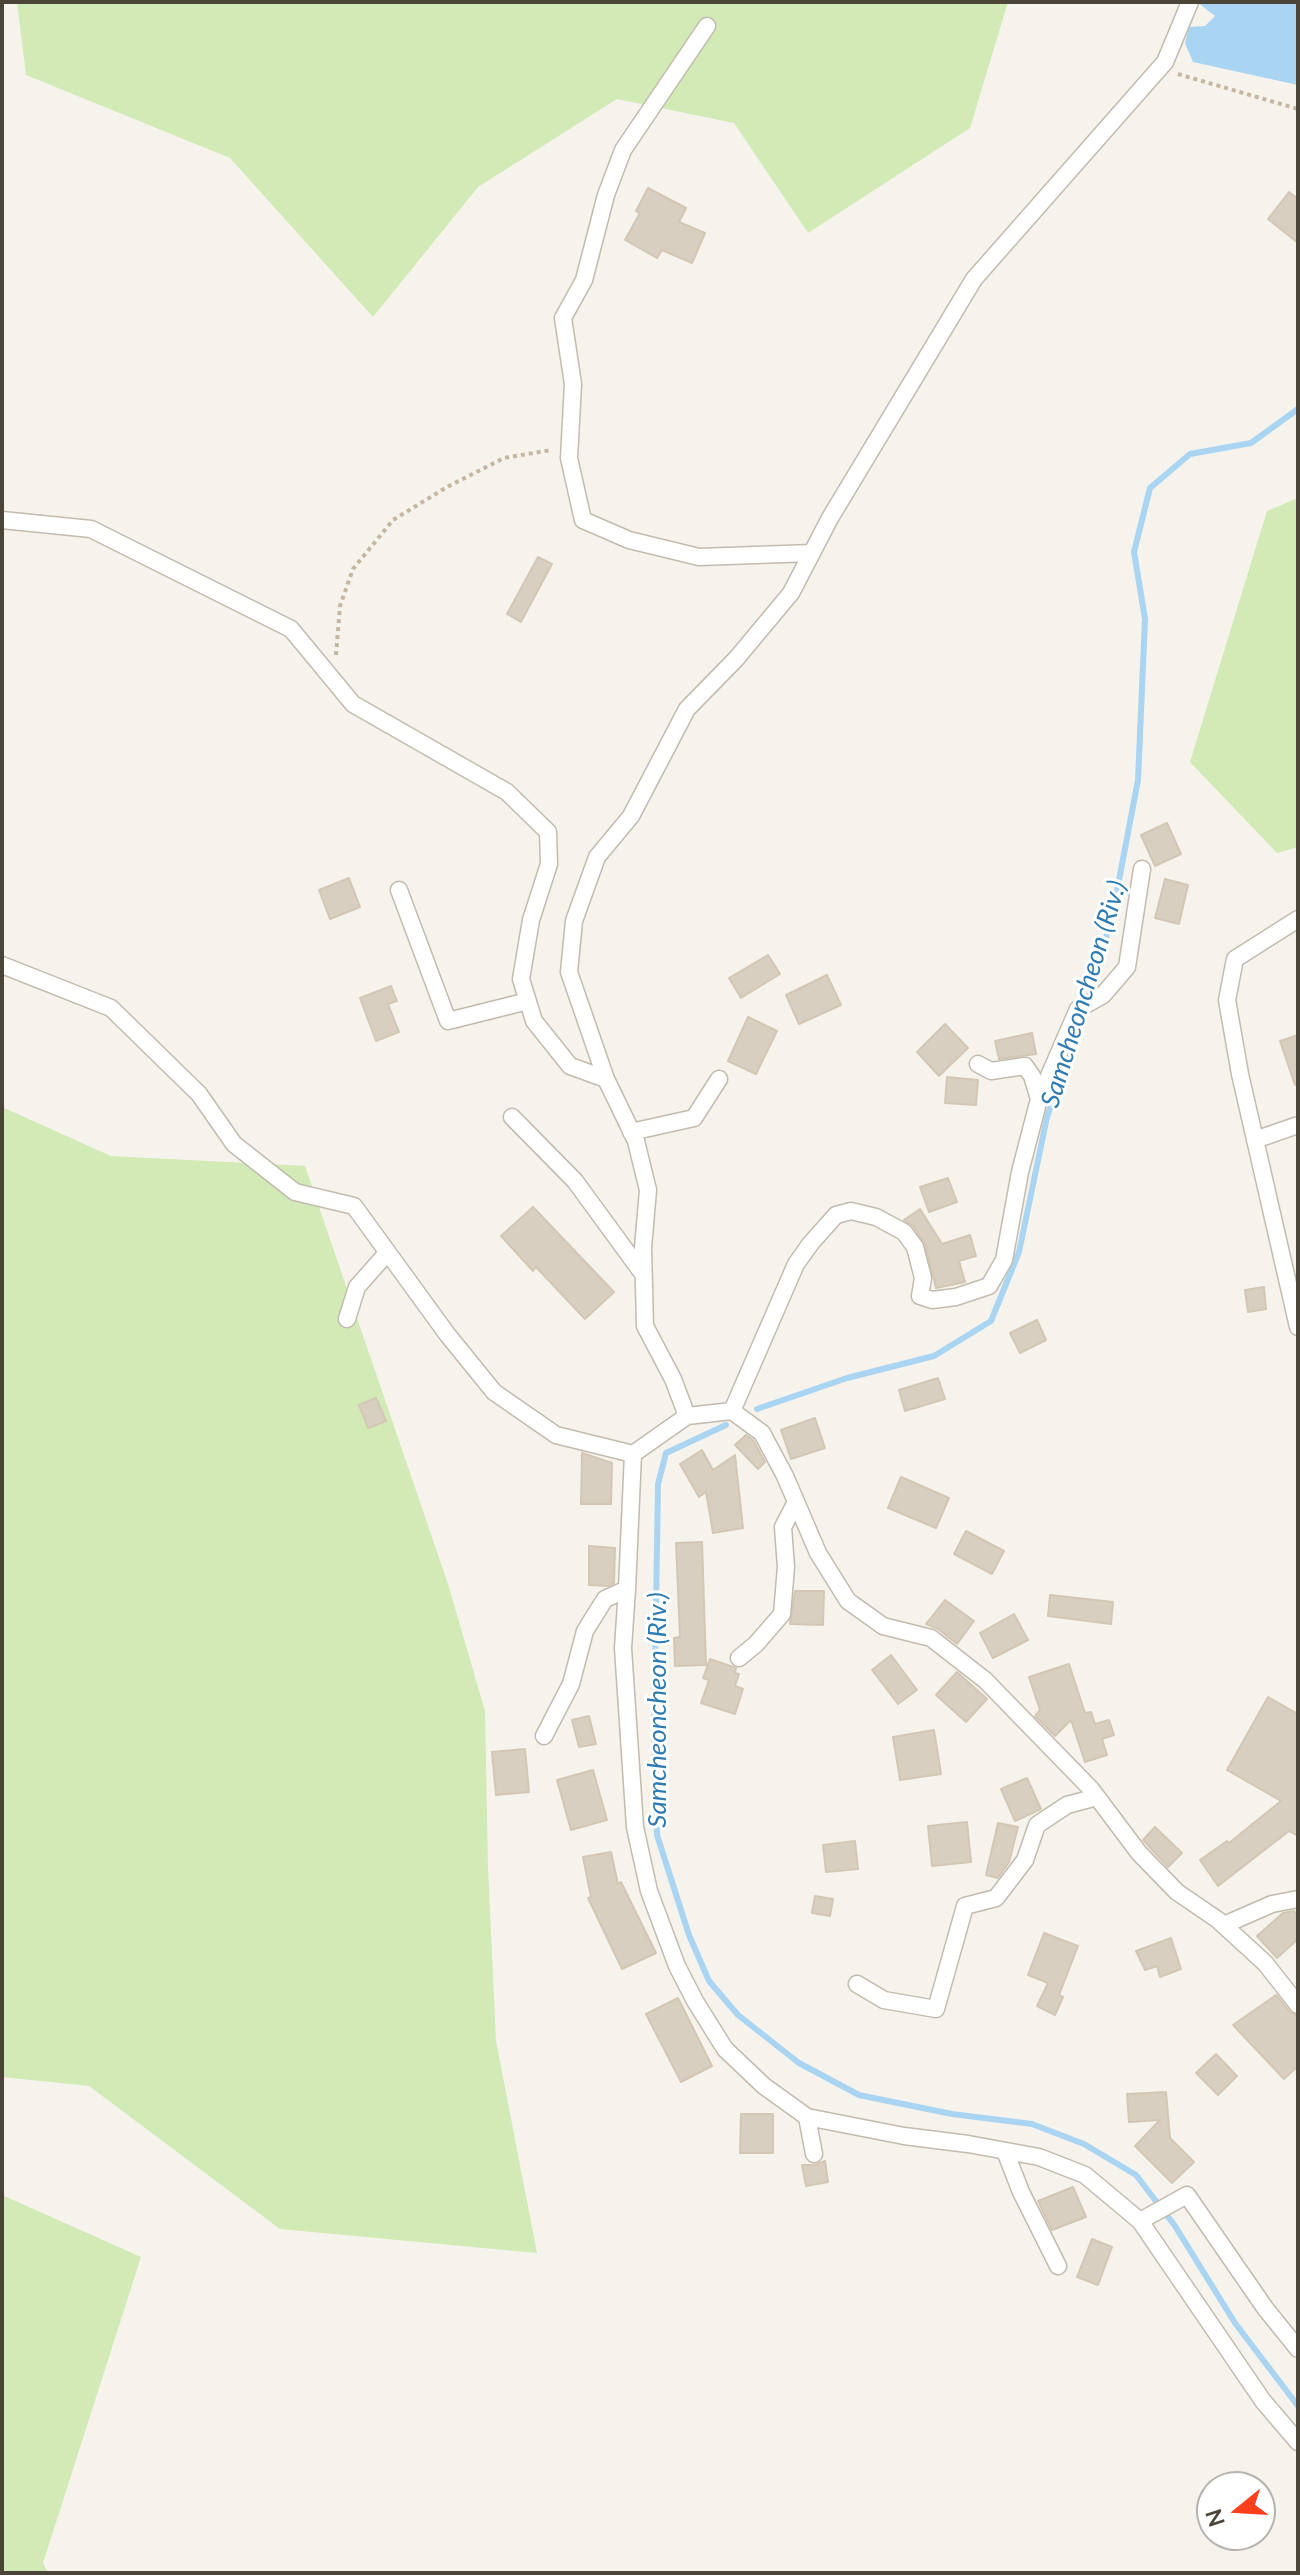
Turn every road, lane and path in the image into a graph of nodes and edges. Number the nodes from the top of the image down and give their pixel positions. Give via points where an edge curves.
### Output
1 (1190, 2) edge
2 (707, 26) dead end
3 (1165, 62) junction
4 (1298, 109) edge
5 (570, 447) junction
6 (2, 520) edge
7 (812, 553) junction
8 (332, 678) junction
9 (1142, 869) dead end
10 (399, 890) dead end
11 (1298, 919) edge
12 (2, 965) edge
13 (528, 1001) junction
14 (978, 1064) dead end
15 (606, 1079) junction
16 (719, 1079) dead end
17 (1039, 1099) junction
18 (512, 1117) dead end
19 (1298, 1125) edge
20 (631, 1132) junction
21 (1255, 1140) junction
22 (387, 1253) junction
23 (644, 1275) junction
24 (347, 1319) dead end
25 (1298, 1321) edge
26 (732, 1411) junction
27 (687, 1416) junction
28 (633, 1454) junction
29 (796, 1502) junction
30 (627, 1589) junction
31 (739, 1658) dead end
32 (544, 1736) dead end
33 (1097, 1797) junction
34 (1298, 1899) edge
35 (1224, 1925) junction
36 (857, 1984) dead end
37 (1298, 2005) edge
38 (807, 2117) junction
39 (1005, 2151) junction
40 (814, 2154) dead end
41 (1145, 2218) junction
42 (1058, 2266) dead end
43 (1298, 2349) edge
44 (1298, 2442) edge

1 - 3 street
2 - 5 street via 623,150 584,280 563,318 573,384
3 - 4 path via 1179,75
3 - 7 street via 974,279
5 - 7 street via 583,520 629,540 699,557
5 - 8 path via 504,458 393,520 353,569 340,606
6 - 8 street via 91,529 291,629
7 - 15 street via 791,593 687,709 631,816 597,857 574,921 569,972
8 - 13 street via 353,704 507,792 548,832 549,864 531,920 521,979
9 - 17 street via 1127,967 1101,996 1078,1009
10 - 13 street via 448,1021
11 - 21 street via 1235,959 1227,1000
12 - 22 street via 111,1008 199,1094 234,1144 295,1192 354,1206
13 - 15 street via 534,1021 570,1066
14 - 17 street via 991,1071 1025,1066
15 - 20 street
16 - 20 street via 694,1118
17 - 26 street via 1004,1260 989,1286 956,1297 920,1296 923,1278 915,1247 904,1232 876,1217 851,1211 836,1215 796,1264
18 - 23 street via 575,1181
19 - 21 street
20 - 23 street via 648,1190
21 - 25 street
22 - 24 street via 357,1287
22 - 28 street via 494,1392 556,1435
23 - 27 street via 645,1326
26 - 27 street
26 - 29 street via 762,1433
27 - 28 street
28 - 30 street
29 - 31 street via 783,1527 782,1614
29 - 33 street via 818,1553 848,1601 883,1626 931,1638 985,1680
30 - 32 street via 605,1599 585,1631 571,1684
30 - 38 street via 623,1648 635,1827 649,1891 677,1966 725,2049
33 - 35 street via 1177,1892
33 - 36 street via 1067,1805 1037,1825 1025,1860 996,1898 965,1906 936,2009 884,2000
34 - 35 street
35 - 37 street via 1265,1963
38 - 39 street
38 - 40 street
39 - 41 street via 1039,2157 1085,2175
39 - 42 street
41 - 43 street via 1187,2195
41 - 44 street via 1263,2401

